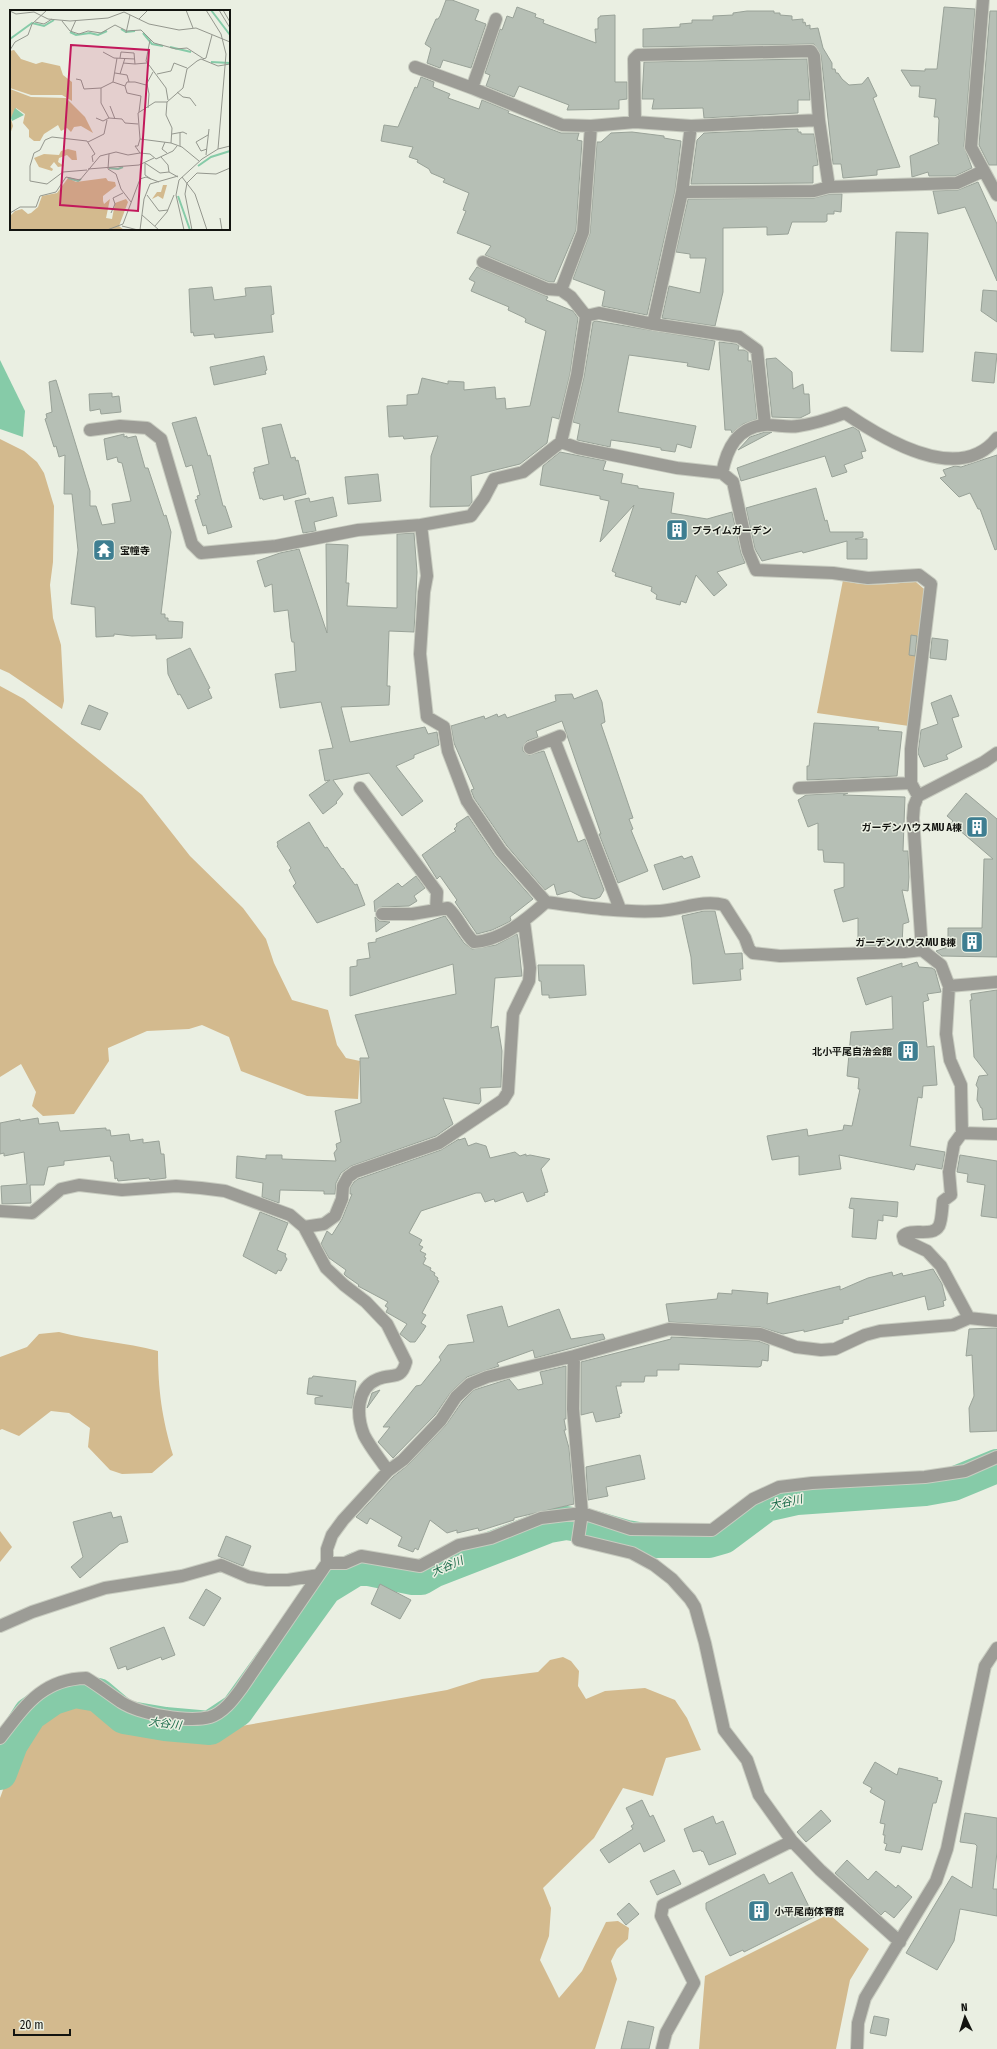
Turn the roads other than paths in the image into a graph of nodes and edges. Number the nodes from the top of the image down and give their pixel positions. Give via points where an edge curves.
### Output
1 (983, 0) edge
2 (496, 19) dead end
3 (415, 67) dead end
4 (472, 88) junction
5 (819, 120) junction
6 (635, 122) junction
7 (591, 126) junction
8 (691, 126) junction
9 (983, 171) junction
10 (829, 186) junction
11 (682, 192) junction
12 (997, 194) edge
13 (483, 262) dead end
14 (561, 290) junction
15 (586, 316) junction
16 (653, 324) junction
17 (765, 425) junction
18 (90, 430) dead end
19 (997, 438) edge
20 (561, 442) junction
21 (722, 473) junction
22 (421, 525) junction
23 (530, 748) dead end
24 (997, 753) edge
25 (911, 783) junction
26 (360, 788) dead end
27 (799, 788) dead end
28 (918, 796) junction
29 (546, 902) junction
30 (620, 909) junction
31 (436, 910) junction
32 (382, 914) dead end
33 (524, 922) junction
34 (922, 950) junction
35 (997, 982) edge
36 (950, 986) junction
37 (962, 1132) junction
38 (997, 1134) edge
39 (0, 1211) edge
40 (304, 1227) junction
41 (969, 1318) junction
42 (997, 1322) edge
43 (574, 1356) junction
44 (997, 1457) edge
45 (388, 1471) junction
46 (582, 1515) junction
47 (327, 1563) junction
48 (319, 1575) junction
49 (0, 1626) edge
50 (997, 1648) edge
51 (0, 1738) edge
52 (792, 1841) junction
53 (900, 1942) junction
54 (662, 2049) edge
55 (857, 2049) edge

1 - 9 street via 971,147
2 - 4 street
3 - 4 street
4 - 7 street via 562,125
5 - 6 street via 814,56 810,51 638,55 634,59
5 - 8 street
5 - 10 street
6 - 7 street
6 - 8 street
7 - 14 street via 583,232
8 - 11 street
9 - 10 street via 957,183
9 - 12 street
10 - 11 street via 814,191
11 - 16 street
13 - 14 street via 547,289
14 - 15 street via 571,297
15 - 16 street via 599,312
15 - 20 street via 577,375
16 - 17 street via 739,337 757,350
17 - 19 street via 796,427 820,423 845,413 866,428 902,446 927,455 949,459 971,456 990,447
17 - 21 street via 749,428 735,437 725,457
18 - 22 street via 120,426 147,428 161,439 192,544 201,553 276,546 358,530
20 - 21 street via 578,448 677,468
20 - 22 street via 523,472 494,479 471,516
21 - 25 street via 733,482 748,551 756,570 833,573 868,578 919,575 931,584 911,749
22 - 29 street via 427,576 420,654 427,717 444,727 448,751 467,800 501,851
23 - 30 street via 557,738
24 - 28 street
25 - 27 street
25 - 28 street
26 - 31 street via 437,892
28 - 34 street via 913,818
29 - 30 street via 593,909
29 - 33 street
30 - 34 street via 661,911 714,902 724,905 749,949 760,954 780,956
31 - 32 street via 412,914
31 - 33 street via 448,908 456,915 468,937 474,942 485,941
33 - 40 street via 530,968 529,981 513,1014 508,1092 503,1100 439,1143 355,1172 348,1177 343,1186 342,1199 335,1216 324,1224
34 - 36 street via 941,965
35 - 36 street
36 - 37 street via 946,1034 950,1060 960,1085
37 - 38 street
37 - 41 street via 954,1144 949,1172 951,1195 943,1201 939,1226 933,1231 914,1232 903,1236 904,1240 927,1250 941,1266
39 - 40 street via 32,1213 61,1189 79,1185 122,1190 176,1186 226,1192 290,1215
40 - 45 street via 326,1268 366,1302 387,1324 406,1362 404,1370 398,1376 379,1379 367,1386 359,1400 364,1434
41 - 42 street
41 - 43 street via 953,1325 880,1331 835,1349 796,1347 760,1334 669,1329
43 - 45 street via 487,1377 470,1384 456,1396 441,1420 403,1460
43 - 46 street via 573,1408
44 - 46 street via 965,1471 925,1477 779,1487 753,1499 712,1530 630,1530
45 - 47 street via 332,1535 327,1548
46 - 47 street via 541,1518 491,1538 460,1546 420,1566 361,1556 345,1563
46 - 52 street via 578,1540 632,1553 672,1579 690,1599 695,1607 705,1643 724,1730 747,1760 760,1794
47 - 48 street
48 - 49 street via 288,1580 267,1580 248,1577 221,1565 182,1576 105,1588 32,1612
48 - 51 street via 242,1689 227,1706 210,1717 185,1718 143,1712 122,1702 86,1678 76,1678 48,1686 16,1717
50 - 53 street via 985,1666 947,1849 936,1881
52 - 53 street via 820,1870
52 - 54 street via 663,1905 661,1916 694,1983 666,2032
53 - 55 street via 865,1998 858,2022

